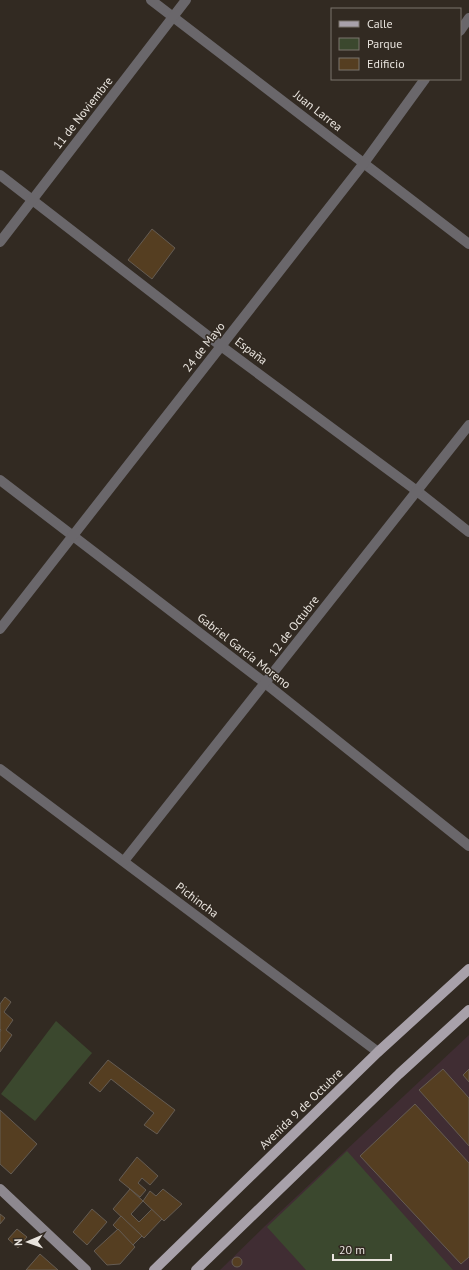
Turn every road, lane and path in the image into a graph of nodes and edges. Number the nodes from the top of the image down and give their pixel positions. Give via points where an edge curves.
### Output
1 (151, 0) edge
2 (186, 0) edge
3 (174, 17) junction
4 (469, 18) edge
5 (461, 30) edge
6 (424, 80) edge
7 (364, 163) junction
8 (0, 175) edge
9 (33, 199) junction
10 (0, 242) edge
11 (469, 244) edge
12 (222, 346) junction
13 (469, 425) edge
14 (0, 480) edge
15 (417, 491) junction
16 (469, 532) edge
17 (73, 536) junction
18 (0, 629) edge
19 (265, 683) junction
20 (0, 769) edge
21 (469, 846) edge
22 (124, 861) junction
23 (469, 970) edge
24 (469, 1010) edge
25 (378, 1052) junction
26 (0, 1189) edge
27 (86, 1270) edge
28 (154, 1270) edge
29 (196, 1270) edge

1 - 3 street, Juan Larrea
2 - 3 street, 11 de Noviembre
3 - 7 street, Juan Larrea
3 - 9 street, 11 de Noviembre
4 - 5 street
6 - 7 street, 24 de Mayo
7 - 11 street, Juan Larrea
7 - 12 street, 24 de Mayo
8 - 9 street, España
9 - 10 street, 11 de Noviembre
9 - 12 street, España
12 - 15 street, España
12 - 17 street, 24 de Mayo
13 - 15 street, 12 de Octubre
14 - 17 street, Gabriel García Moreno
15 - 16 street, España
15 - 19 street, 12 de Octubre
17 - 18 street, 24 de Mayo
17 - 19 street, Gabriel García Moreno
19 - 21 street, Gabriel García Moreno
19 - 22 street, 12 de Octubre
20 - 22 street, Pichincha
22 - 25 street, Pichincha
23 - 25 main road, Avenida 9 de Octubre
24 - 29 main road
25 - 28 main road, Avenida 9 de Octubre
26 - 27 main road

